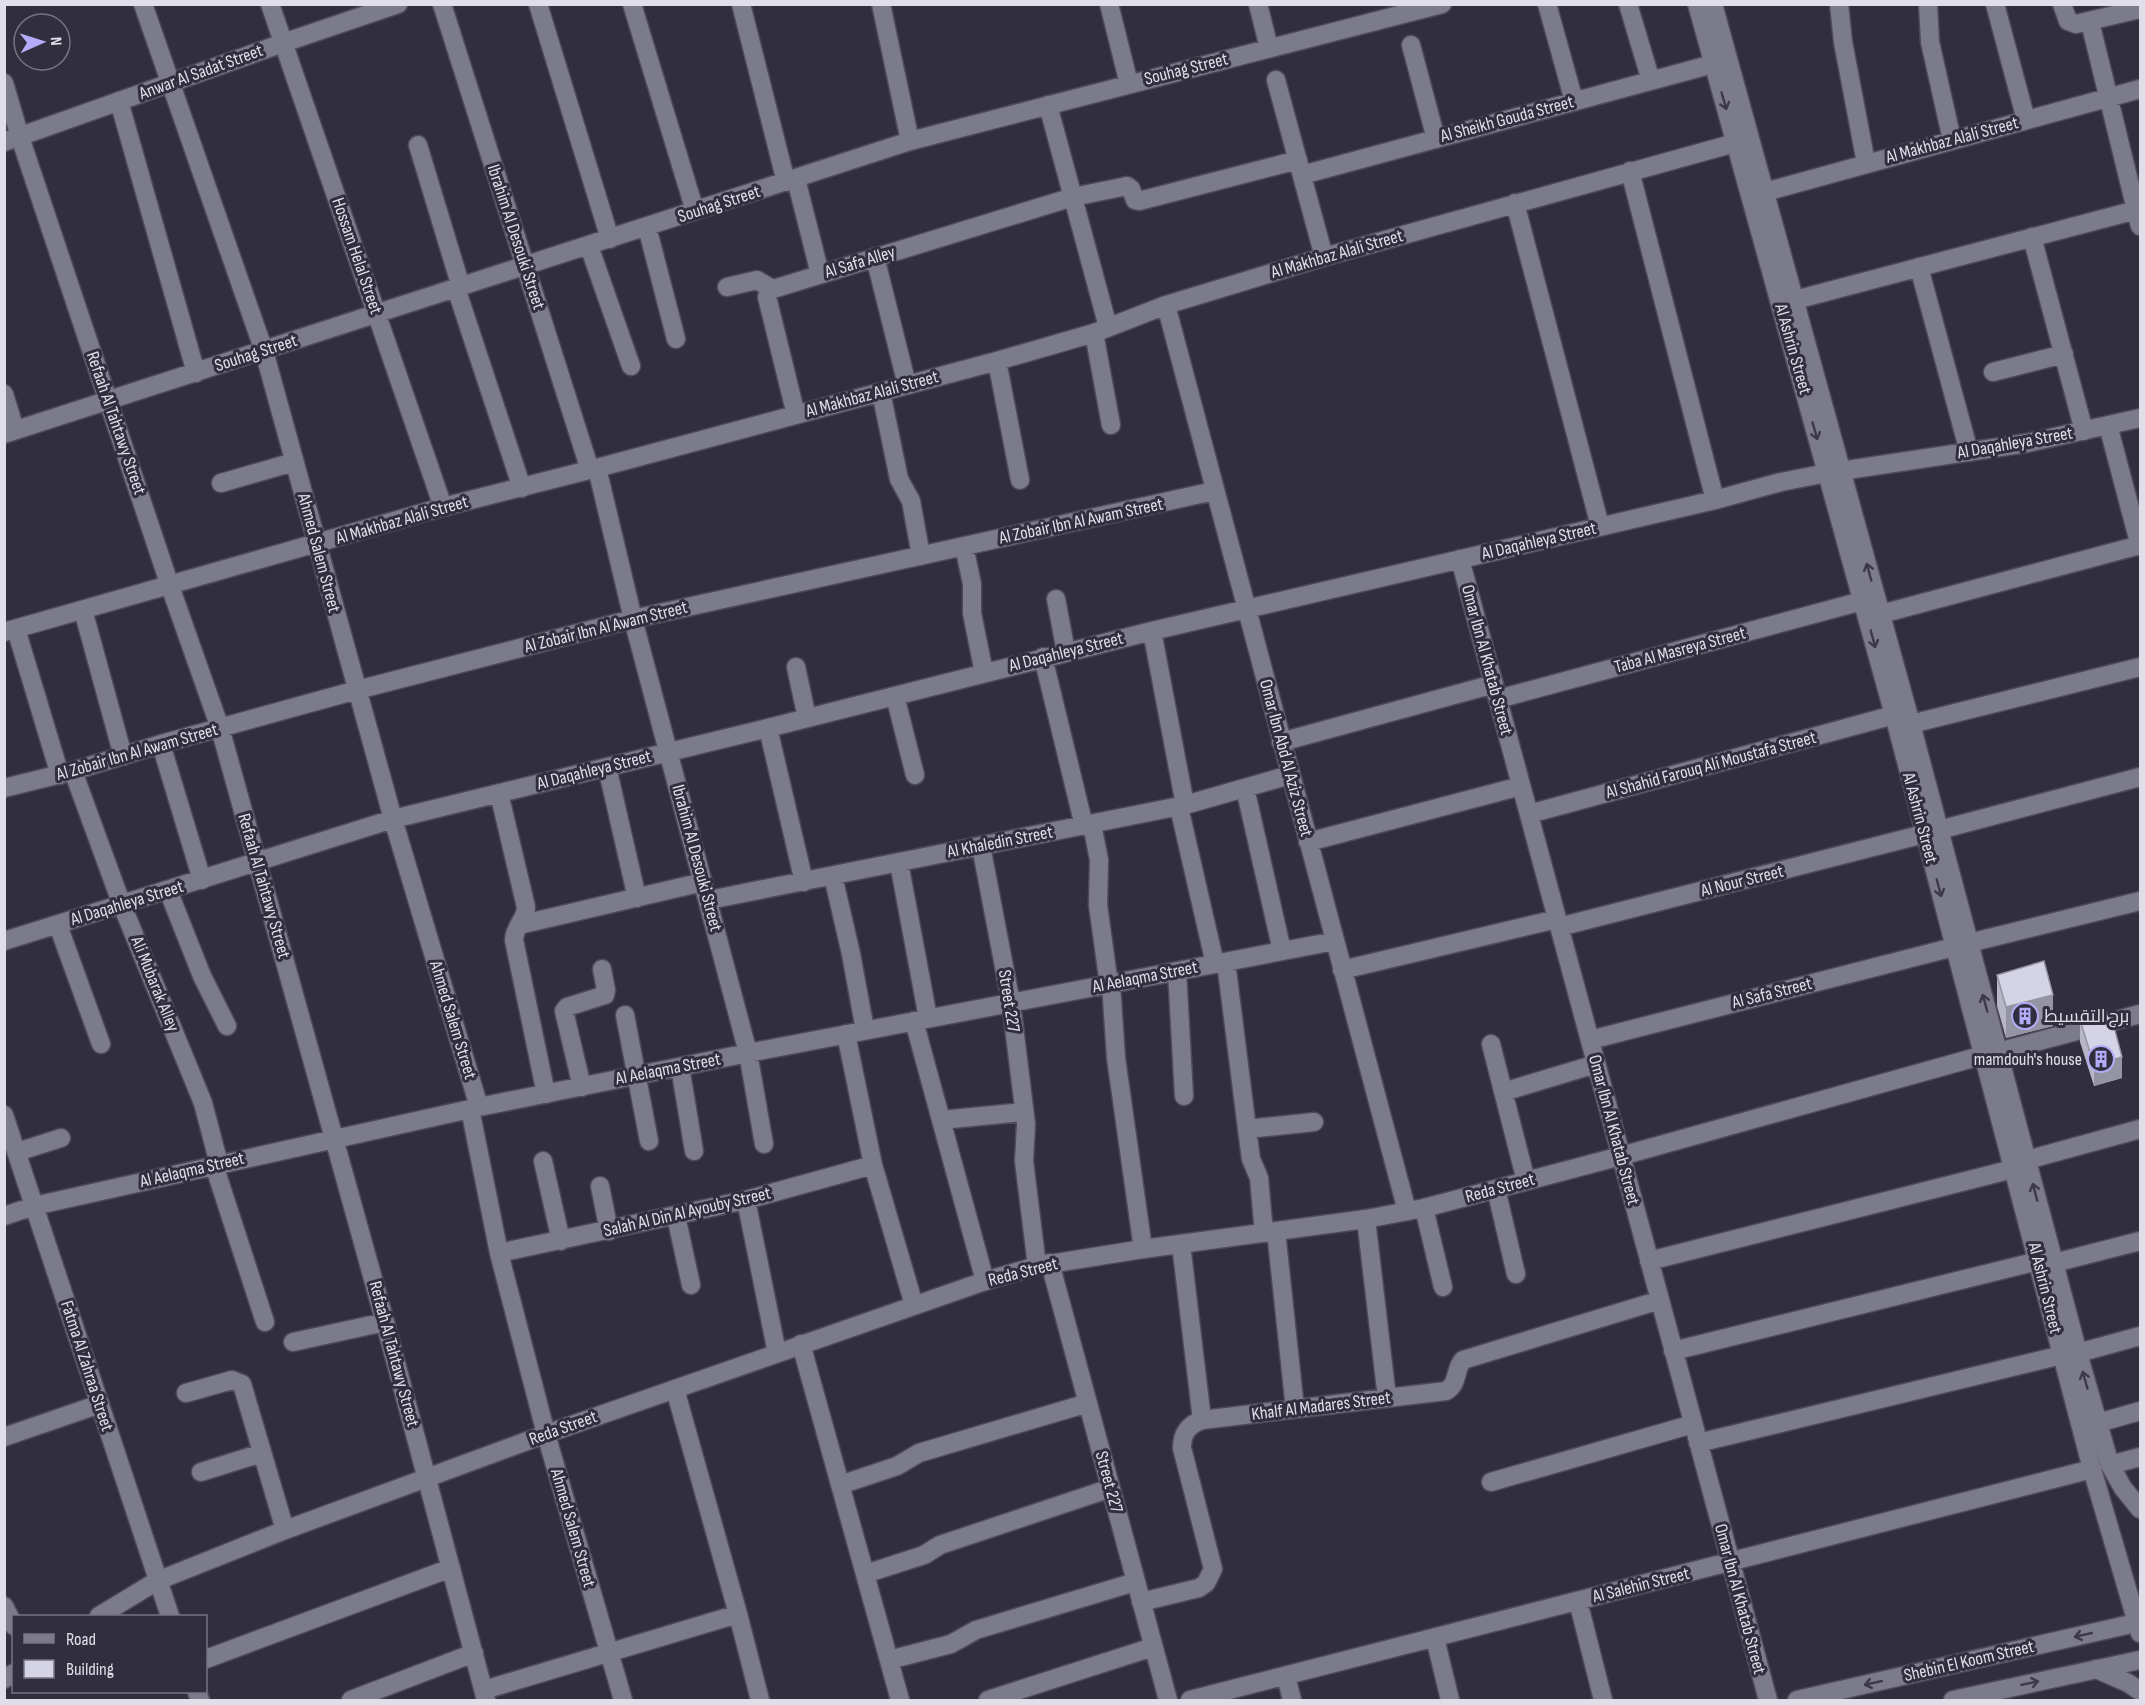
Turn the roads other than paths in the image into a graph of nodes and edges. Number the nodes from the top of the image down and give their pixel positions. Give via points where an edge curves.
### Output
1 (142, 4) edge
2 (270, 4) edge
3 (398, 4) edge
4 (442, 4) edge
5 (538, 4) edge
6 (632, 4) edge
7 (741, 4) edge
8 (881, 4) edge
9 (1109, 4) edge
10 (1258, 4) edge
11 (1442, 4) edge
12 (1547, 4) edge
13 (1628, 4) edge
14 (1697, 4) edge
15 (1713, 4) edge
16 (1839, 4) edge
17 (1928, 4) edge
18 (1995, 4) edge
19 (2062, 4) edge
20 (368, 9) edge
21 (2140, 9) edge
22 (1402, 10) edge
23 (2090, 22) junction
24 (283, 43) junction
25 (1411, 45) dead end
26 (1269, 48) junction
27 (1713, 64) junction
28 (1276, 80) dead end
29 (1651, 81) junction
30 (4, 83) edge
31 (169, 83) junction
32 (1129, 84) junction
33 (2140, 89) edge
34 (2109, 98) junction
35 (119, 101) junction
36 (1574, 101) junction
37 (1048, 105) junction
38 (2026, 120) junction
39 (12, 139) edge
40 (1436, 139) junction
41 (1952, 140) junction
42 (910, 141) junction
43 (1735, 142) junction
44 (418, 145) dead end
45 (1866, 163) junction
46 (1300, 168) junction
47 (1630, 171) junction
48 (791, 180) junction
49 (1765, 192) junction
50 (1073, 197) junction
51 (1515, 203) junction
52 (695, 211) junction
53 (2139, 215) edge
54 (647, 227) junction
55 (2032, 237) junction
56 (610, 239) junction
57 (589, 246) junction
58 (875, 257) junction
59 (1324, 257) junction
60 (525, 266) junction
61 (1919, 267) junction
62 (820, 274) junction
63 (727, 287) dead end
64 (459, 288) junction
65 (772, 289) junction
66 (1794, 300) junction
67 (1166, 305) junction
68 (377, 314) junction
69 (1101, 330) junction
70 (676, 339) dead end
71 (264, 351) junction
72 (2064, 354) junction
73 (997, 361) junction
74 (631, 366) dead end
75 (1993, 372) dead end
76 (196, 373) junction
77 (907, 385) junction
78 (880, 392) junction
79 (4, 394) edge
80 (108, 401) junction
81 (796, 415) junction
82 (2140, 418) edge
83 (1111, 425) dead end
84 (2108, 425) junction
85 (2084, 431) junction
86 (10, 432) edge
87 (1969, 452) junction
88 (294, 462) junction
89 (593, 469) junction
90 (1834, 472) junction
91 (1020, 480) dead end
92 (221, 483) dead end
93 (522, 488) junction
94 (1215, 491) junction
95 (1715, 500) junction
96 (443, 507) junction
97 (1600, 526) junction
98 (317, 544) junction
99 (2140, 545) edge
100 (964, 546) junction
101 (921, 556) junction
102 (1460, 559) junction
103 (170, 585) junction
104 (1056, 599) dead end
105 (1862, 601) junction
106 (1246, 609) junction
107 (83, 610) junction
108 (1881, 614) junction
109 (633, 619) junction
110 (8, 628) edge
111 (1152, 631) junction
112 (1066, 652) junction
113 (1043, 657) junction
114 (796, 667) dead end
115 (2140, 667) edge
116 (984, 673) junction
117 (357, 690) junction
118 (1496, 691) junction
119 (895, 696) junction
120 (1893, 715) junction
121 (807, 718) junction
122 (1911, 724) junction
123 (220, 728) junction
124 (768, 728) junction
125 (1281, 742) junction
126 (161, 744) junction
127 (669, 752) junction
128 (123, 756) junction
129 (607, 767) junction
130 (67, 773) junction
131 (915, 775) dead end
132 (1290, 775) junction
133 (2140, 777) edge
134 (1521, 786) junction
135 (4, 788) edge
136 (1245, 788) junction
137 (500, 794) junction
138 (1182, 806) junction
139 (1529, 814) junction
140 (393, 819) junction
141 (1088, 825) junction
142 (1932, 832) junction
143 (1308, 842) junction
144 (981, 846) junction
145 (258, 862) junction
146 (899, 863) junction
147 (833, 876) junction
148 (202, 880) junction
149 (704, 882) junction
150 (804, 882) junction
151 (168, 890) junction
152 (637, 898) junction
153 (709, 900) junction
154 (2140, 901) edge
155 (122, 905) junction
156 (1558, 923) junction
157 (58, 925) junction
158 (519, 925) junction
159 (4, 941) edge
160 (1335, 941) junction
161 (1962, 945) junction
162 (1282, 951) junction
163 (1220, 963) junction
164 (602, 969) dead end
165 (1342, 970) junction
166 (1177, 971) junction
167 (1110, 984) junction
168 (1011, 1003) junction
169 (2140, 1014) edge
170 (625, 1015) dead end
171 (921, 1020) junction
172 (227, 1026) dead end
173 (865, 1030) junction
174 (846, 1034) junction
175 (1590, 1040) junction
176 (101, 1044) dead end
177 (1491, 1044) dead end
178 (748, 1053) junction
179 (1991, 1054) junction
180 (1596, 1064) junction
181 (680, 1067) junction
182 (637, 1076) junction
183 (582, 1087) junction
184 (1503, 1092) junction
185 (546, 1094) junction
186 (1185, 1096) dead end
187 (474, 1108) junction
188 (1024, 1112) junction
189 (4, 1115) edge
190 (941, 1120) junction
191 (1314, 1122) dead end
192 (1247, 1129) junction
193 (2140, 1129) edge
194 (61, 1138) dead end
195 (334, 1138) junction
196 (649, 1141) dead end
197 (764, 1144) dead end
198 (694, 1151) dead end
199 (17, 1152) junction
200 (1621, 1156) junction
201 (543, 1161) dead end
202 (216, 1165) junction
203 (2020, 1165) junction
204 (873, 1166) junction
205 (1526, 1181) junction
206 (600, 1186) dead end
207 (1496, 1189) junction
208 (746, 1200) junction
209 (34, 1206) junction
210 (1415, 1209) junction
211 (4, 1215) edge
212 (676, 1215) junction
213 (1366, 1219) junction
214 (609, 1230) junction
215 (1270, 1232) junction
216 (561, 1241) junction
217 (2140, 1241) edge
218 (1181, 1244) junction
219 (1143, 1249) junction
220 (499, 1253) junction
221 (1649, 1261) junction
222 (2046, 1262) junction
223 (1044, 1264) junction
224 (1516, 1274) dead end
225 (985, 1281) junction
226 (691, 1285) dead end
227 (1443, 1287) dead end
228 (1660, 1300) junction
229 (915, 1305) junction
230 (265, 1322) dead end
231 (385, 1322) junction
232 (2140, 1336) edge
233 (293, 1342) dead end
234 (801, 1344) junction
235 (1673, 1351) junction
236 (777, 1353) junction
237 (2070, 1354) junction
238 (675, 1389) junction
239 (186, 1393) dead end
240 (1387, 1398) junction
241 (1088, 1403) junction
242 (100, 1404) junction
243 (1295, 1409) junction
244 (2140, 1411) edge
245 (1202, 1420) junction
246 (2098, 1423) junction
247 (1693, 1424) junction
248 (546, 1434) junction
249 (4, 1437) edge
250 (1698, 1443) junction
251 (262, 1453) junction
252 (2140, 1457) edge
253 (2110, 1465) junction
254 (2091, 1469) junction
255 (201, 1472) dead end
256 (427, 1478) junction
257 (1491, 1482) dead end
258 (840, 1485) junction
259 (1111, 1488) junction
260 (2140, 1509) edge
261 (285, 1530) junction
262 (1730, 1562) junction
263 (451, 1568) junction
264 (865, 1574) junction
265 (157, 1581) junction
266 (1135, 1582) junction
267 (2140, 1582) edge
268 (1578, 1601) junction
269 (1141, 1602) junction
270 (4, 1606) edge
271 (738, 1614) junction
272 (102, 1615) edge
273 (169, 1615) edge
274 (12, 1622) edge
275 (2138, 1624) edge
276 (1435, 1638) junction
277 (1153, 1647) junction
278 (609, 1652) junction
279 (474, 1653) junction
280 (207, 1659) edge
281 (888, 1660) junction
282 (2140, 1660) edge
283 (2096, 1669) junction
284 (1286, 1676) junction
285 (2140, 1691) edge
286 (1034, 1693) edge
287 (485, 1695) edge
288 (351, 1701) edge
289 (623, 1701) edge
290 (760, 1701) edge
291 (900, 1701) edge
292 (988, 1701) edge
293 (1168, 1701) edge
294 (1190, 1701) edge
295 (1292, 1701) edge
296 (1450, 1701) edge
297 (1603, 1701) edge
298 (1768, 1701) edge
299 (1797, 1701) edge
300 (1953, 1701) edge

1 - 31 street, Ahmed Salem Street
2 - 24 street, Hossam Helal Street
3 - 20 street, Anwar Al Sadat Street
4 - 60 street, Ibrahim Al Desouki Street
5 - 56 street
6 - 52 street
7 - 48 street
8 - 42 street
9 - 32 street
10 - 26 street
11 - 22 street, Souhag Street
12 - 36 street
13 - 29 street
14 - 27 street, Al Ashrin Street
15 - 49 street, Al Ashrin Street
16 - 45 street
17 - 41 street via 1930,42
18 - 38 street
19 - 23 street via 2068,21
20 - 24 street, Anwar Al Sadat Street
21 - 23 street
22 - 26 street, Souhag Street
23 - 34 street
24 - 31 street, Anwar Al Sadat Street
24 - 68 street, Hossam Helal Street
25 - 40 street
26 - 32 street, Souhag Street
27 - 29 street, Al Sheikh Gouda Street
27 -> 43 street, Al Ashrin Street
28 - 46 street
29 - 36 street, Al Sheikh Gouda Street
30 - 39 street, Refaah Al Tahtawy Street
31 - 35 street, Anwar Al Sadat Street
31 - 71 street, Ahmed Salem Street
32 - 37 street, Souhag Street
33 - 34 street, Al Makhbaz Alali Street
34 - 38 street, Al Makhbaz Alali Street
34 - 53 street
35 - 39 street, Anwar Al Sadat Street
35 - 76 street
36 - 40 street, Al Sheikh Gouda Street
37 - 42 street, Souhag Street
37 - 50 street
38 - 41 street, Al Makhbaz Alali Street
39 - 80 street, Refaah Al Tahtawy Street
40 - 46 street, Al Sheikh Gouda Street
41 - 45 street, Al Makhbaz Alali Street
42 - 48 street, Souhag Street
43 - 47 street, Al Makhbaz Alali Street
43 -> 90 street, Al Ashrin Street
44 - 64 street
45 - 49 street, Al Makhbaz Alali Street
46 - 50 street, Al Sheikh Gouda Street via 1137,201 1127,186
46 - 59 street
47 - 51 street, Al Makhbaz Alali Street
47 - 95 street
48 - 52 street, Souhag Street
48 - 62 street
49 - 66 street, Al Ashrin Street
50 - 58 street, Al Safa Alley
50 - 69 street
51 - 59 street, Al Makhbaz Alali Street
51 - 97 street
52 - 54 street, Souhag Street
53 - 55 street
54 - 56 street, Souhag Street
54 - 70 street
55 - 61 street
55 - 72 street
56 - 57 street, Souhag Street
57 - 60 street, Souhag Street
57 - 74 street
58 - 62 street, Al Safa Alley
58 - 77 street
59 - 67 street, Al Makhbaz Alali Street
60 - 64 street, Souhag Street
60 - 89 street, Ibrahim Al Desouki Street
61 - 66 street
61 - 87 street
62 - 65 street, Al Safa Alley
63 - 65 street via 757,280
64 - 68 street, Souhag Street
64 - 93 street
65 - 81 street via 767,297
66 - 90 street, Al Ashrin Street
67 - 69 street, Al Makhbaz Alali Street
67 - 94 street, Omar Ibn Abd Al Aziz Street
68 - 71 street, Souhag Street
68 - 96 street, Hossam Helal Street
69 - 73 street, Al Makhbaz Alali Street
69 - 83 street
71 - 76 street, Souhag Street
71 - 88 street, Ahmed Salem Street
72 - 75 street
72 - 85 street
73 - 77 street, Al Makhbaz Alali Street
73 - 91 street
76 - 80 street, Souhag Street
77 - 78 street, Al Makhbaz Alali Street
78 - 81 street, Al Makhbaz Alali Street
78 - 101 street via 899,479 911,501
79 - 86 street
80 - 86 street, Souhag Street
80 - 103 street, Refaah Al Tahtawy Street
81 - 89 street, Al Makhbaz Alali Street
82 - 84 street, Al Daqahleya Street
84 - 85 street, Al Daqahleya Street
84 - 99 street
85 - 87 street, Al Daqahleya Street
87 - 90 street, Al Daqahleya Street
88 - 92 street
88 - 98 street, Ahmed Salem Street
89 - 93 street, Al Makhbaz Alali Street
89 - 109 street, Ibrahim Al Desouki Street
90 - 95 street, Al Daqahleya Street
90 - 105 street, Al Ashrin Street
108 -> 90 street, Al Ashrin Street
93 - 96 street, Al Makhbaz Alali Street
94 - 100 street, Al Zobair Ibn Al Awam Street
94 - 106 street, Omar Ibn Abd Al Aziz Street
95 - 97 street, Al Daqahleya Street
96 - 98 street, Al Makhbaz Alali Street
97 - 102 street, Al Daqahleya Street
98 - 103 street, Al Makhbaz Alali Street
98 - 117 street, Ahmed Salem Street
99 - 108 street
100 - 101 street, Al Zobair Ibn Al Awam Street
100 - 116 street
101 - 109 street, Al Zobair Ibn Al Awam Street
102 - 106 street, Al Daqahleya Street
102 - 118 street, Omar Ibn Al Khatab Street
103 - 107 street, Al Makhbaz Alali Street
103 - 123 street, Refaah Al Tahtawy Street
104 - 112 street
105 - 118 street, Taba Al Masreya Street
105 -> 120 street, Al Ashrin Street
106 - 111 street, Al Daqahleya Street
106 - 125 street, Omar Ibn Abd Al Aziz Street
107 - 110 street, Al Makhbaz Alali Street
107 - 128 street
108 - 122 street, Al Ashrin Street
109 - 117 street, Al Zobair Ibn Al Awam Street
109 - 127 street, Ibrahim Al Desouki Street
110 - 130 street, Ali Mubarak Alley
111 - 112 street, Al Daqahleya Street
111 - 138 street
112 - 113 street, Al Daqahleya Street
113 - 116 street, Al Daqahleya Street
113 - 141 street
114 - 121 street
115 - 122 street
116 - 119 street, Al Daqahleya Street
117 - 123 street, Al Zobair Ibn Al Awam Street
117 - 140 street, Ahmed Salem Street
118 - 125 street, Taba Al Masreya Street
118 - 134 street, Omar Ibn Al Khatab Street
119 - 121 street, Al Daqahleya Street
119 - 131 street
120 - 139 street, Al Shahid Farouq Ali Moustafa Street
120 - 142 street, Al Ashrin Street
121 - 124 street, Al Daqahleya Street
122 - 142 street, Al Ashrin Street
123 - 126 street, Al Zobair Ibn Al Awam Street
123 - 145 street, Refaah Al Tahtawy Street
124 - 127 street, Al Daqahleya Street
124 - 150 street
125 - 132 street, Omar Ibn Abd Al Aziz Street
126 - 128 street, Al Zobair Ibn Al Awam Street
126 - 148 street
127 - 129 street, Al Daqahleya Street
127 - 149 street, Ibrahim Al Desouki Street
128 - 130 street, Al Zobair Ibn Al Awam Street
129 - 137 street, Al Daqahleya Street
129 - 152 street
130 - 135 street, Al Zobair Ibn Al Awam Street
130 - 155 street, Ali Mubarak Alley
132 - 136 street, Al Khaledin Street
132 - 143 street, Omar Ibn Abd Al Aziz Street
133 - 142 street, Al Nour Street
134 - 139 street, Omar Ibn Al Khatab Street
134 - 143 street
136 - 138 street, Al Khaledin Street
136 - 162 street
137 - 140 street, Al Daqahleya Street
137 - 158 street via 526,907
138 - 141 street, Al Khaledin Street
138 - 163 street
139 - 156 street, Omar Ibn Al Khatab Street
140 - 145 street, Al Daqahleya Street
140 - 187 street, Ahmed Salem Street
141 - 144 street, Al Khaledin Street
141 - 167 street via 1099,860 1098,905
142 - 156 street, Al Nour Street
142 - 161 street, Al Ashrin Street
143 - 160 street, Omar Ibn Abd Al Aziz Street
144 - 146 street, Al Khaledin Street
144 - 168 street, Street 227
145 - 148 street, Al Daqahleya Street
145 - 195 street, Refaah Al Tahtawy Street
146 - 147 street, Al Khaledin Street
146 - 171 street
147 - 150 street, Al Khaledin Street
147 - 173 street
148 - 151 street, Al Daqahleya Street
149 - 152 street
149 - 153 street, Ibrahim Al Desouki Street
150 - 153 street, Al Khaledin Street
151 - 155 street, Al Daqahleya Street
151 - 172 street via 202,976
152 - 158 street
153 - 178 street, Ibrahim Al Desouki Street
154 - 161 street, Al Safa Street
155 - 157 street, Al Daqahleya Street
155 - 202 street, Ali Mubarak Alley via 200,1093
156 - 165 street, Al Nour Street
156 - 175 street, Omar Ibn Al Khatab Street
157 - 159 street, Al Daqahleya Street
157 - 176 street
158 - 185 street via 514,940
160 - 162 street, Al Aelaqma Street
160 - 165 street, Omar Ibn Abd Al Aziz Street
161 - 175 street, Al Safa Street
161 - 179 street, Al Ashrin Street
162 - 163 street, Al Aelaqma Street
163 - 166 street, Al Aelaqma Street
163 - 192 street
164 - 183 street via 605,995 564,1011
165 - 210 street, Omar Ibn Abd Al Aziz Street
166 - 167 street, Al Aelaqma Street
166 - 186 street
167 - 168 street, Al Aelaqma Street
167 - 219 street via 1116,1058
168 - 171 street, Al Aelaqma Street
168 - 188 street, Street 227
169 - 179 street, Reda Street
170 - 182 street
171 - 173 street, Al Aelaqma Street
171 - 190 street
173 - 174 street, Al Aelaqma Street
174 - 178 street, Al Aelaqma Street
174 - 204 street
175 - 180 street, Omar Ibn Al Khatab Street
177 - 184 street
178 - 181 street, Al Aelaqma Street
178 - 197 street, Ibrahim Al Desouki Street
179 - 200 street, Reda Street
179 - 203 street, Al Ashrin Street
180 - 184 street
180 - 200 street, Omar Ibn Al Khatab Street
181 - 182 street, Al Aelaqma Street
181 - 198 street
182 - 183 street, Al Aelaqma Street
182 - 196 street
183 - 185 street, Al Aelaqma Street
184 - 205 street
185 - 187 street, Al Aelaqma Street
187 - 195 street, Al Aelaqma Street
187 - 220 street, Ahmed Salem Street
188 - 190 street
188 - 223 street, Street 227 via 1024,1161
189 - 199 street, Fatma Al Zahraa Street
190 - 225 street
191 - 192 street
192 - 215 street
193 - 203 street
194 - 199 street
195 - 202 street, Al Aelaqma Street
195 - 231 street, Refaah Al Tahtawy Street
199 - 209 street, Fatma Al Zahraa Street
200 - 205 street, Reda Street
200 - 221 street, Omar Ibn Al Khatab Street
201 - 216 street
202 - 209 street, Al Aelaqma Street
202 - 230 street, Ali Mubarak Alley
203 - 221 street
203 - 222 street, Al Ashrin Street
204 - 208 street, Salah Al Din Al Ayouby Street
204 - 229 street
205 - 207 street, Reda Street
206 - 214 street
207 - 210 street, Reda Street
207 - 224 street
208 - 212 street, Salah Al Din Al Ayouby Street
208 - 236 street
209 - 211 street, Al Aelaqma Street
209 - 242 street, Fatma Al Zahraa Street
210 - 213 street, Reda Street
210 - 227 street, Omar Ibn Abd Al Aziz Street
212 - 214 street, Salah Al Din Al Ayouby Street
212 - 226 street
213 - 215 street, Reda Street
213 - 240 street
214 - 216 street, Salah Al Din Al Ayouby Street
215 - 218 street, Reda Street
215 - 243 street
216 - 220 street, Salah Al Din Al Ayouby Street
217 - 222 street
218 - 219 street, Reda Street
218 - 245 street
219 - 223 street, Reda Street
220 - 248 street, Ahmed Salem Street
221 - 228 street, Omar Ibn Al Khatab Street
222 - 235 street
222 - 237 street, Al Ashrin Street
223 - 225 street, Reda Street
223 - 241 street, Street 227
225 - 229 street, Reda Street
228 - 235 street, Omar Ibn Al Khatab Street
228 - 240 street, Khalf Al Madares Street via 1467,1359 1459,1365 1452,1387 1446,1391
229 - 234 street, Reda Street
231 - 233 street
231 - 256 street, Refaah Al Tahtawy Street
232 - 237 street
234 - 236 street, Reda Street
234 - 258 street
235 - 247 street, Omar Ibn Al Khatab Street
236 - 238 street, Reda Street
246 -> 237 street, Al Ashrin Street
237 - 250 street
237 - 254 street, Al Ashrin Street
238 - 248 street, Reda Street
238 - 271 street
239 - 251 street via 232,1380 239,1382
240 - 243 street, Khalf Al Madares Street
241 - 258 street via 920,1453 897,1466
241 - 259 street, Street 227
242 - 249 street
242 - 265 street, Fatma Al Zahraa Street
243 - 245 street, Khalf Al Madares Street
244 - 246 street
245 - 269 street via 1186,1429 1182,1448 1213,1560 1211,1577 1199,1588
246 - 253 street, Al Ashrin Street
247 - 250 street, Omar Ibn Al Khatab Street
247 - 257 street
248 - 256 street, Reda Street
248 - 278 street, Ahmed Salem Street
250 - 262 street, Omar Ibn Al Khatab Street
251 - 255 street
251 - 261 street
252 - 253 street
253 - 260 street, Al Ashrin Street via 2122,1488
254 - 262 street, Al Salehin Street
254 - 275 street, Al Ashrin Street
256 - 261 street, Reda Street
256 - 263 street, Refaah Al Tahtawy Street
258 - 264 street
259 - 264 street
259 - 266 street, Street 227
261 - 265 street, Reda Street
262 - 268 street, Al Salehin Street
262 - 298 street, Omar Ibn Al Khatab Street
263 - 279 street, Refaah Al Tahtawy Street
263 - 280 street
264 - 281 street
265 - 272 street, Reda Street
265 - 273 street, Fatma Al Zahraa Street
266 - 269 street, Street 227
266 - 281 street via 975,1630 951,1644
267 - 275 street via 2135,1596
268 - 276 street, Al Salehin Street
268 - 297 street
269 - 277 street, Street 227
270 - 274 street
271 - 278 street
271 - 290 street
275 -> 299 street, Shebin El Koom Street
276 - 284 street, Al Salehin Street
276 - 296 street
277 - 286 street
277 - 293 street, Street 227
278 - 287 street
278 - 289 street, Ahmed Salem Street
279 - 287 street, Refaah Al Tahtawy Street
279 - 288 street
281 - 291 street
282 - 283 street, Shebin El Koom Street
283 - 285 street
300 -> 283 street, Shebin El Koom Street
284 - 294 street, Al Salehin Street
284 - 295 street
286 - 292 street

